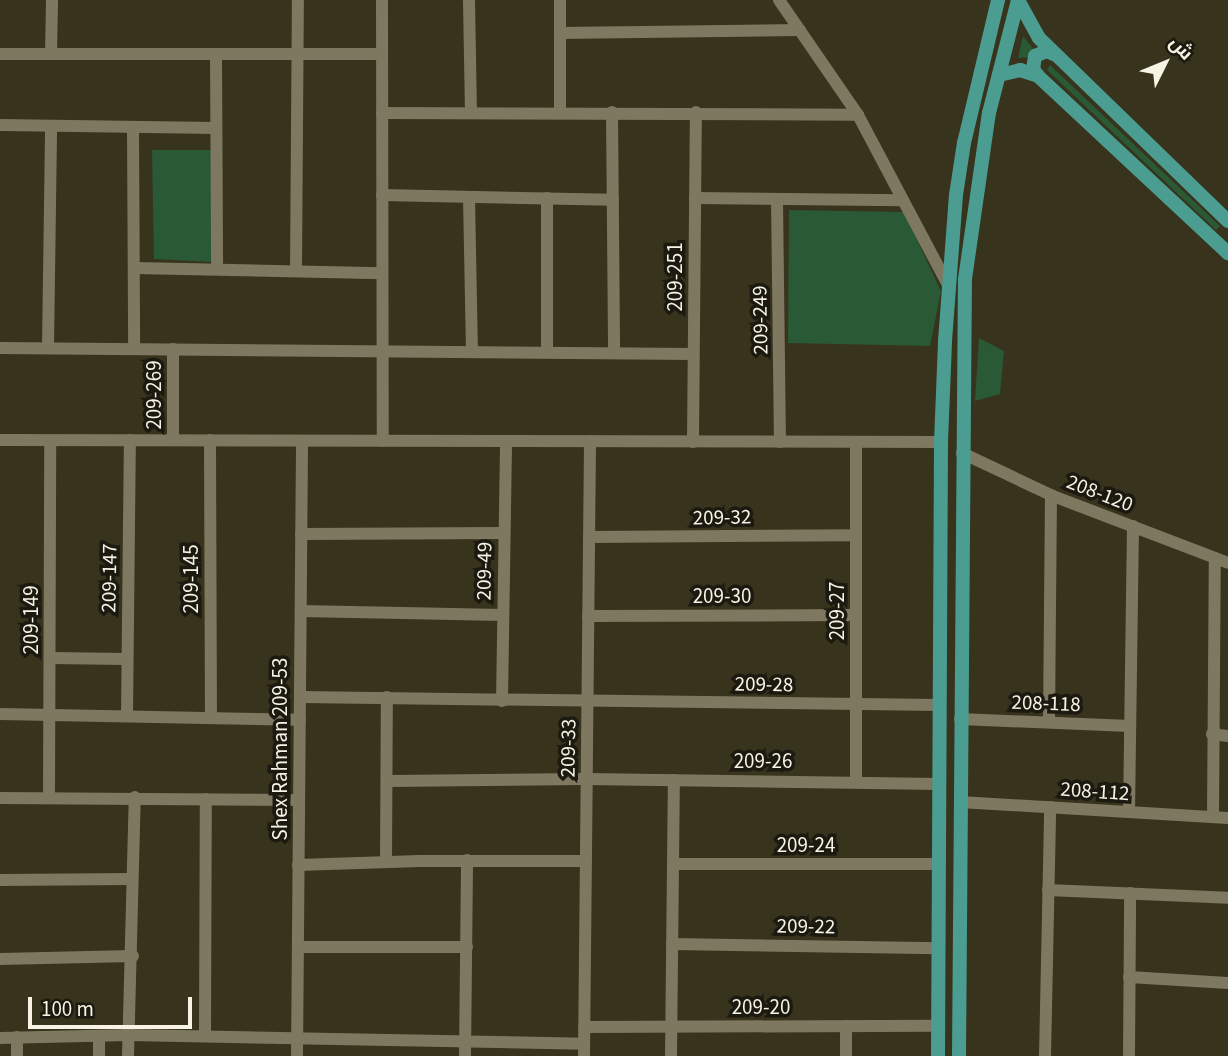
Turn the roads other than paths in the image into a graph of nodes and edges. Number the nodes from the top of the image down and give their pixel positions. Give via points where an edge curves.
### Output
1 (52, 0) edge
2 (298, 0) edge
3 (382, 0) edge
4 (469, 0) edge
5 (560, 0) edge
6 (779, 0) edge
7 (998, 0) edge
8 (1018, 0) edge
9 (800, 30) junction
10 (560, 33) junction
11 (0, 54) edge
12 (51, 54) junction
13 (382, 54) junction
14 (216, 55) junction
15 (297, 55) junction
16 (1056, 55) junction
17 (999, 75) junction
18 (1038, 76) junction
19 (560, 112) junction
20 (612, 112) junction
21 (696, 112) junction
22 (382, 113) junction
23 (471, 113) junction
24 (858, 115) junction
25 (0, 125) edge
26 (51, 126) junction
27 (133, 127) junction
28 (216, 128) junction
29 (382, 195) junction
30 (469, 197) junction
31 (547, 198) junction
32 (695, 198) junction
33 (778, 199) junction
34 (613, 200) junction
35 (903, 200) junction
36 (1228, 221) edge
37 (1228, 253) edge
38 (134, 268) junction
39 (217, 269) junction
40 (296, 271) junction
41 (382, 273) junction
42 (948, 285) junction
43 (0, 348) edge
44 (48, 348) junction
45 (134, 349) junction
46 (173, 349) junction
47 (382, 351) junction
48 (472, 352) junction
49 (547, 352) junction
50 (614, 353) junction
51 (694, 354) junction
52 (0, 440) edge
53 (130, 440) junction
54 (173, 440) junction
55 (210, 440) junction
56 (50, 441) junction
57 (383, 441) junction
58 (506, 441) junction
59 (590, 441) junction
60 (693, 442) junction
61 (780, 442) junction
62 (856, 442) junction
63 (941, 442) junction
64 (302, 443) junction
65 (962, 453) junction
66 (1051, 495) junction
67 (1133, 526) junction
68 (504, 533) junction
69 (301, 534) junction
70 (856, 535) junction
71 (589, 537) junction
72 (1215, 558) junction
73 (1228, 563) edge
74 (301, 611) junction
75 (503, 615) junction
76 (856, 615) junction
77 (588, 616) junction
78 (50, 658) junction
79 (127, 659) junction
80 (300, 697) junction
81 (387, 697) junction
82 (502, 701) junction
83 (587, 701) junction
84 (856, 705) junction
85 (940, 705) junction
86 (51, 713) junction
87 (0, 714) edge
88 (127, 716) junction
89 (211, 717) junction
90 (960, 719) junction
91 (300, 720) junction
92 (1049, 722) junction
93 (1130, 726) junction
94 (1212, 734) junction
95 (1228, 736) edge
96 (586, 779) junction
97 (674, 780) junction
98 (389, 781) junction
99 (856, 781) junction
100 (939, 783) junction
101 (135, 797) junction
102 (0, 798) edge
103 (49, 798) junction
104 (206, 799) junction
105 (299, 800) junction
106 (960, 802) junction
107 (1050, 807) junction
108 (1129, 812) junction
109 (1213, 817) junction
110 (1228, 818) edge
111 (467, 860) junction
112 (586, 861) junction
113 (386, 862) junction
114 (673, 864) junction
115 (939, 864) junction
116 (298, 865) junction
117 (132, 879) junction
118 (0, 880) edge
119 (1048, 890) junction
120 (1130, 893) junction
121 (1228, 898) edge
122 (672, 944) junction
123 (299, 947) junction
124 (467, 947) junction
125 (939, 948) junction
126 (132, 956) junction
127 (0, 959) edge
128 (1129, 976) junction
129 (938, 978) junction
130 (960, 978) junction
131 (1228, 983) edge
132 (846, 1026) junction
133 (938, 1026) junction
134 (584, 1027) junction
135 (672, 1027) junction
136 (129, 1035) junction
137 (17, 1037) junction
138 (99, 1037) junction
139 (205, 1037) junction
140 (0, 1038) edge
141 (297, 1038) junction
142 (465, 1042) junction
143 (584, 1050) edge
144 (17, 1056) edge
145 (99, 1056) edge
146 (128, 1056) edge
147 (297, 1056) edge
148 (465, 1056) edge
149 (671, 1056) edge
150 (846, 1056) edge
151 (938, 1056) edge
152 (959, 1056) edge
153 (1045, 1056) edge
154 (1129, 1056) edge

1 - 12 street
2 - 15 street
3 - 13 street
4 - 23 street
5 - 10 street
6 - 9 street
7 - 42 main road via 964,143
8 - 16 main road via 1030,26
8 - 17 main road
9 - 10 street
9 - 24 street
10 - 19 street
11 - 12 street
12 - 14 street
13 - 15 street
13 - 22 street
14 - 15 street
14 - 28 street
15 - 40 street
16 - 18 main road via 1047,51 1035,56 1033,69
16 - 36 main road
17 - 18 main road via 1020,70
17 - 65 main road via 978,175 965,279
18 - 37 main road
19 - 20 street
19 - 23 street
20 - 21 street
20 - 34 street
21 - 24 street
21 - 32 street, 209-251
22 - 23 street
22 - 29 street
24 - 35 street
25 - 26 street
26 - 27 street
26 - 44 street
27 - 28 street
27 - 38 street
28 - 39 street
29 - 30 street
29 - 41 street
30 - 31 street
30 - 48 street
31 - 34 street
31 - 49 street
32 - 33 street
32 - 51 street, 209-251
33 - 35 street
33 - 61 street, 209-249
34 - 50 street
35 - 42 street
38 - 39 street
38 - 45 street
39 - 40 street
40 - 41 street
41 - 47 street
42 - 63 main road
43 - 44 street
44 - 45 street
45 - 46 street
46 - 47 street
46 - 54 street, 209-269
47 - 48 street
47 - 57 street
48 - 49 street
49 - 50 street
50 - 51 street
51 - 60 street, 209-251
52 - 56 street
53 - 54 street
53 - 56 street
53 - 79 street, 209-147
54 - 55 street
55 - 64 street
55 - 89 street, 209-145
56 - 78 street, 209-149
57 - 58 street
57 - 64 street
58 - 59 street
58 - 68 street, 209-49
59 - 60 street
59 - 71 street, 209-33
60 - 61 street
61 - 62 street
62 - 63 street
62 - 70 street, 209-27
63 - 85 main road
64 - 69 street, Shex Rahman 209-53
65 - 66 street, 208-120
65 - 90 main road
66 - 67 street, 208-120
66 - 92 street
67 - 72 street, 208-120
67 - 93 street
68 - 69 street
68 - 75 street, 209-49
69 - 74 street, Shex Rahman 209-53
70 - 71 street, 209-32
70 - 76 street, 209-27
71 - 77 street, 209-33
72 - 73 street, 208-120
72 - 94 street
74 - 75 street
74 - 80 street, Shex Rahman 209-53
75 - 82 street, 209-49
76 - 77 street, 209-30
76 - 84 street, 209-27
77 - 83 street, 209-33
78 - 79 street
78 - 86 street, 209-149
79 - 88 street, 209-147
80 - 81 street, 209-28
80 - 91 street, Shex Rahman 209-53
81 - 82 street, 209-28
81 - 98 street
82 - 83 street, 209-28
83 - 84 street, 209-28
83 - 96 street, 209-33
84 - 85 street, 209-28
84 - 99 street, 209-27
85 - 100 main road
86 - 87 street
86 - 88 street
86 - 103 street, 209-149
88 - 89 street
89 - 91 street
90 - 92 street, 208-118
90 - 106 main road
91 - 105 street, Shex Rahman 209-53
92 - 93 street, 208-118
93 - 108 street
94 - 95 street
94 - 109 street
96 - 97 street, 209-26
96 - 98 street, 209-26
96 - 112 street, 209-33
97 - 99 street, 209-26
97 - 114 street
98 - 113 street
99 - 100 street, 209-26
100 - 115 main road
101 - 103 street
101 - 104 street
101 - 117 street
102 - 103 street
104 - 105 street
104 - 139 street
105 - 116 street, Shex Rahman 209-53
106 - 107 street, 208-112
106 - 130 main road
107 - 108 street, 208-112
107 - 119 street
108 - 109 street, 208-112
109 - 110 street, 208-112
111 - 112 street
111 - 113 street
111 - 124 street
112 - 134 street, 209-33
113 - 116 street
114 - 115 street, 209-24
114 - 122 street
115 - 125 main road
116 - 123 street, Shex Rahman 209-53
117 - 118 street
117 - 126 street
119 - 120 street
119 - 153 street
120 - 121 street
120 - 128 street
122 - 125 street, 209-22
122 - 135 street
123 - 124 street
123 - 141 street, Shex Rahman 209-53
124 - 142 street
125 - 129 main road
126 - 127 street
126 - 136 street
128 - 131 street
128 - 154 street
129 - 130 main road
129 - 133 main road
130 - 152 main road
132 - 133 street, 209-20
132 - 135 street, 209-20
132 - 150 street
133 - 151 main road
134 - 135 street, 209-20
134 - 143 street, 209-33
135 - 149 street
136 - 138 street
136 - 139 street
136 - 146 street
137 - 138 street
137 - 140 street
137 - 144 street
138 - 145 street
139 - 141 street
141 - 142 street
141 - 147 street, Shex Rahman 209-53
142 - 143 street
142 - 148 street

